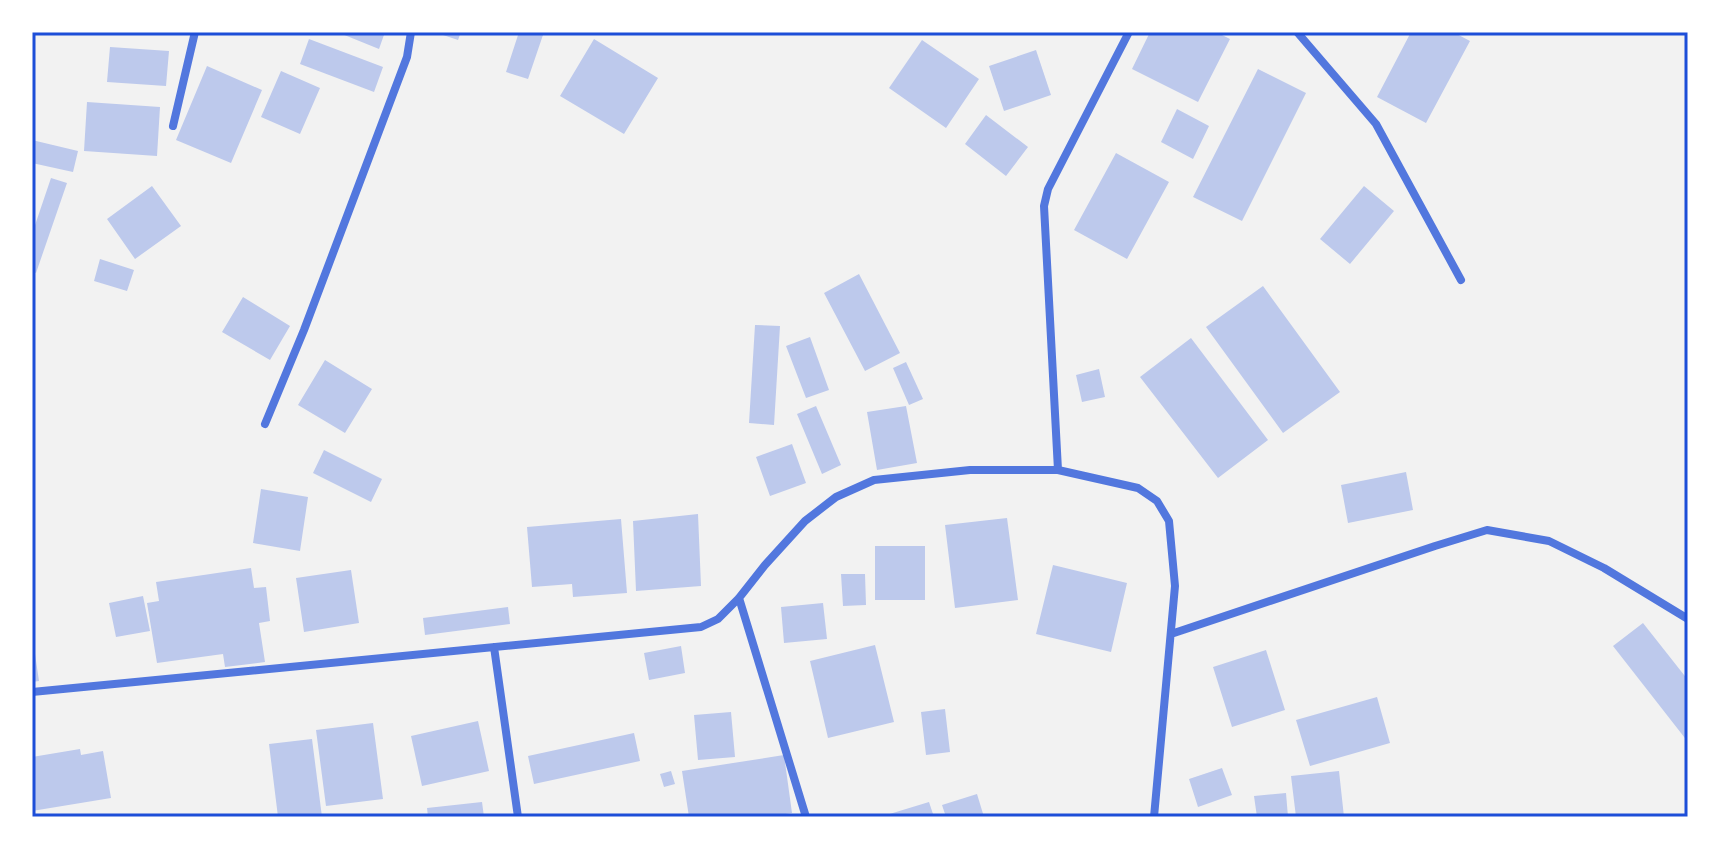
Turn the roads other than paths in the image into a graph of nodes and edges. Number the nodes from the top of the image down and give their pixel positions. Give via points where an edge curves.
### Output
1 (195, 32) edge
2 (411, 32) edge
3 (1129, 32) edge
4 (1297, 32) edge
5 (173, 126) dead end
6 (1461, 280) dead end
7 (265, 424) dead end
8 (1058, 470) junction
9 (739, 598) junction
10 (1688, 619) edge
11 (1171, 634) junction
12 (494, 647) junction
13 (32, 692) edge
14 (518, 817) edge
15 (806, 817) edge
16 (1154, 817) edge

1 - 5 street
2 - 7 street via 407,57
3 - 8 street via 1044,206
4 - 6 street via 1376,124
8 - 9 street via 970,470 874,480 836,497 805,521
8 - 11 street via 1138,488 1157,501 1169,521 1175,586
9 - 12 street via 701,627
9 - 15 street
10 - 11 street via 1549,541 1487,530
11 - 16 street
12 - 13 street
12 - 14 street

